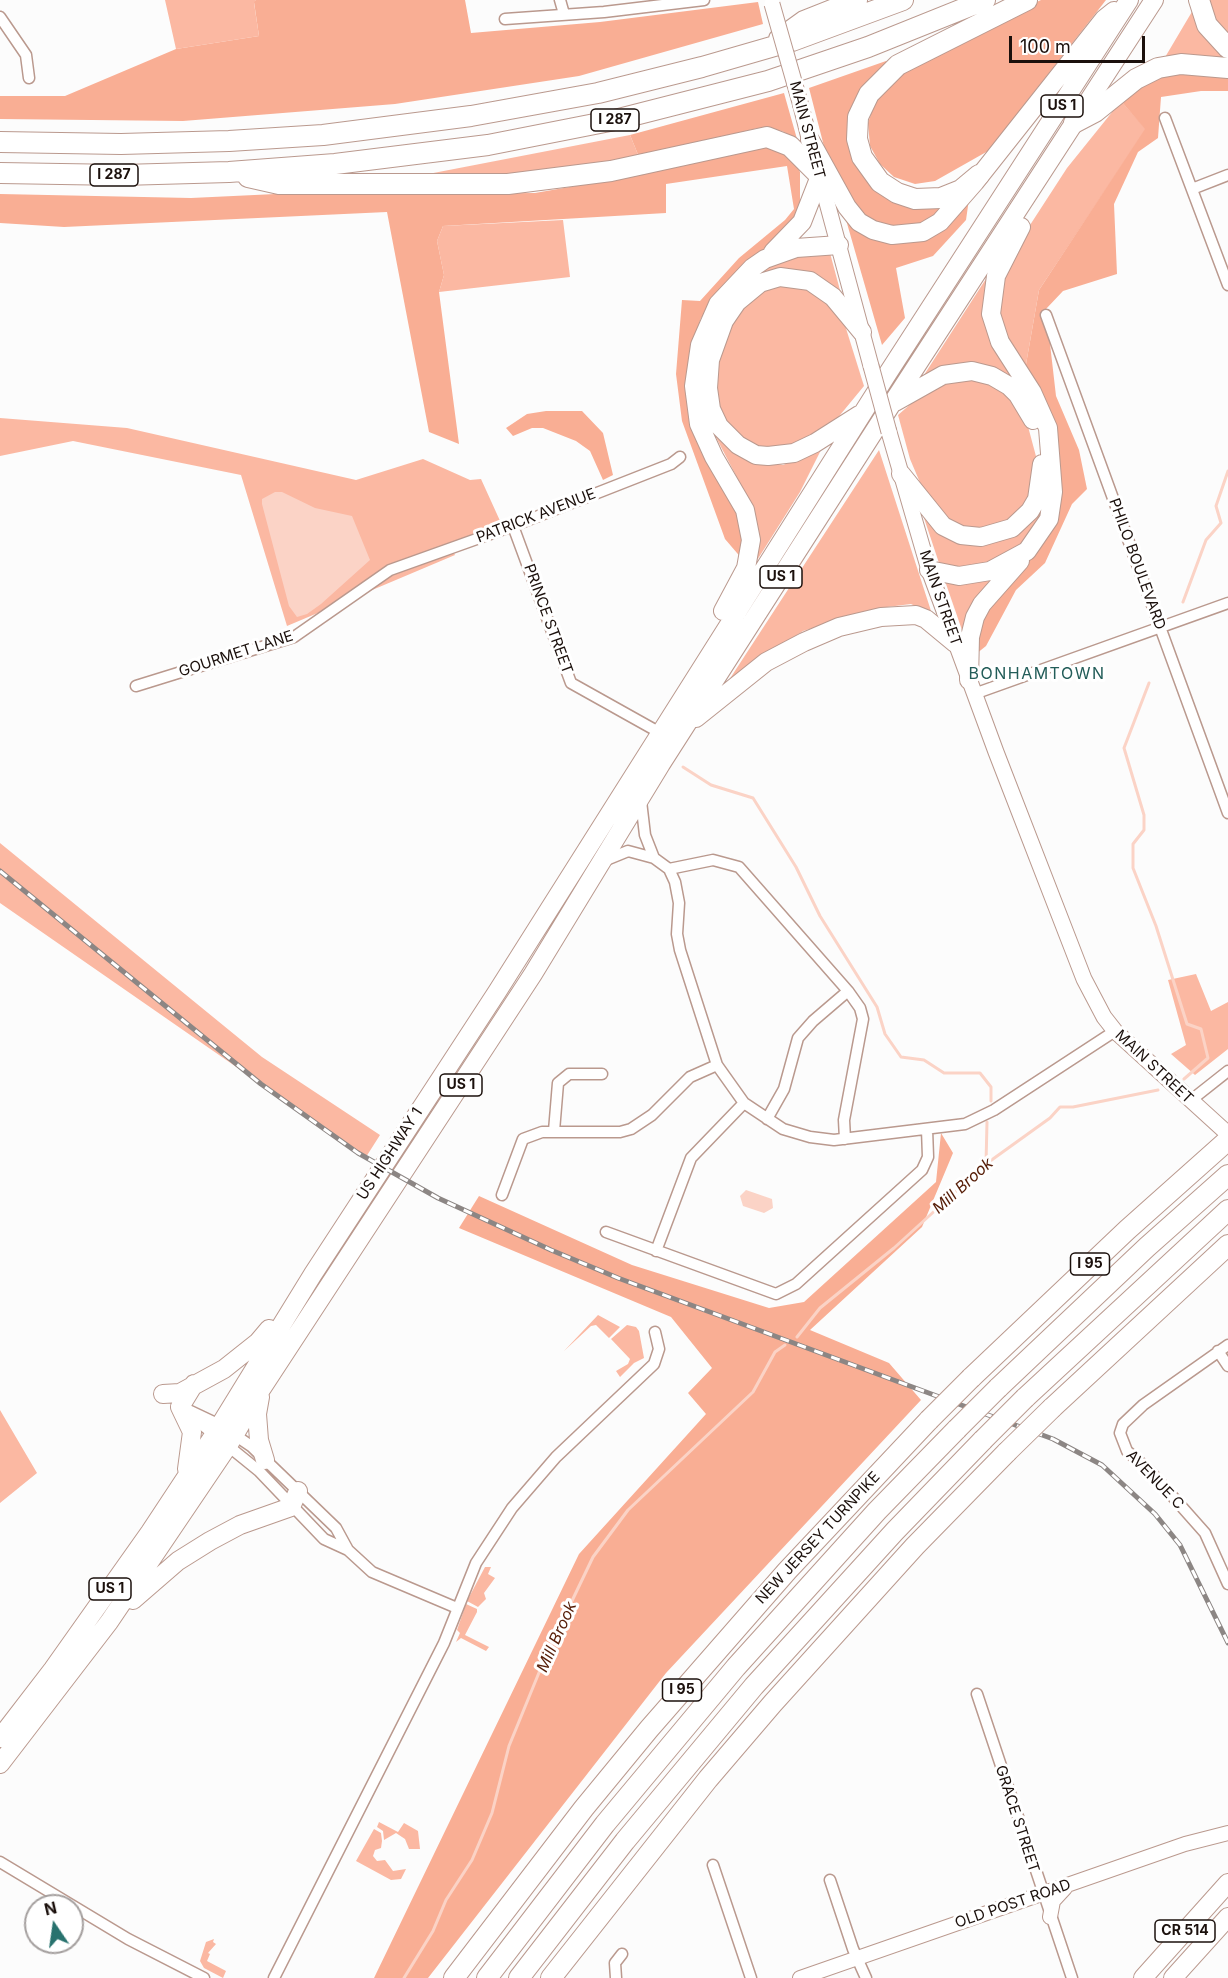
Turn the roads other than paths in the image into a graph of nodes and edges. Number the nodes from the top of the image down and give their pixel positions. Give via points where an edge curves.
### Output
1 (560, 0) edge
2 (704, 0) edge
3 (857, 0) edge
4 (903, 0) edge
5 (985, 0) edge
6 (1027, 0) edge
7 (1129, 0) edge
8 (1154, 0) edge
9 (1199, 0) edge
10 (771, 2) edge
11 (564, 14) junction
12 (0, 17) edge
13 (505, 20) dead end
14 (1228, 48) edge
15 (765, 49) junction
16 (1228, 68) edge
17 (29, 78) dead end
18 (1165, 118) dead end
19 (1074, 123) junction
20 (810, 140) junction
21 (0, 142) edge
22 (0, 172) edge
23 (229, 172) junction
24 (979, 175) junction
25 (1041, 175) junction
26 (820, 176) junction
27 (1228, 176) edge
28 (1192, 189) junction
29 (839, 245) junction
30 (765, 259) junction
31 (1228, 285) edge
32 (1046, 315) dead end
33 (862, 332) junction
34 (891, 405) junction
35 (863, 413) junction
36 (680, 457) dead end
37 (901, 474) junction
38 (513, 526) junction
39 (1028, 551) junction
40 (390, 570) joint
41 (929, 570) junction
42 (1228, 603) edge
43 (1160, 628) junction
44 (956, 643) junction
45 (715, 645) junction
46 (136, 686) dead end
47 (972, 687) junction
48 (683, 729) junction
49 (659, 734) junction
50 (640, 798) junction
51 (1228, 813) edge
52 (654, 858) junction
53 (600, 863) junction
54 (669, 869) junction
55 (848, 991) junction
56 (1115, 1031) junction
57 (717, 1065) junction
58 (1228, 1071) edge
59 (602, 1074) dead end
60 (1190, 1101) junction
61 (744, 1103) junction
62 (767, 1119) junction
63 (927, 1129) junction
64 (554, 1131) junction
65 (1228, 1134) edge
66 (845, 1139) junction
67 (1228, 1140) edge
68 (1228, 1175) edge
69 (502, 1195) dead end
70 (1228, 1210) edge
71 (606, 1232) dead end
72 (1228, 1245) edge
73 (656, 1251) junction
74 (313, 1274) junction
75 (655, 1332) dead end
76 (1228, 1344) edge
77 (1218, 1351) junction
78 (1228, 1366) edge
79 (194, 1384) junction
80 (262, 1388) junction
81 (163, 1394) dead end
82 (180, 1407) junction
83 (224, 1435) junction
84 (265, 1460) junction
85 (184, 1480) junction
86 (294, 1499) junction
87 (348, 1550) junction
88 (1228, 1584) edge
89 (457, 1608) junction
90 (109, 1622) junction
91 (977, 1694) dead end
92 (0, 1738) edge
93 (0, 1764) edge
94 (1228, 1833) edge
95 (0, 1862) edge
96 (713, 1865) dead end
97 (830, 1880) dead end
98 (1072, 1883) junction
99 (1228, 1883) edge
100 (1042, 1893) junction
101 (1050, 1917) junction
102 (1228, 1917) edge
103 (622, 1954) dead end
104 (858, 1958) junction
105 (204, 1978) edge
106 (274, 1978) edge
107 (454, 1978) edge
108 (487, 1978) edge
109 (519, 1978) edge
110 (551, 1978) edge
111 (616, 1978) edge
112 (752, 1978) edge
113 (800, 1978) edge
114 (866, 1978) edge
115 (1072, 1978) edge
116 (1143, 1978) edge
117 (1173, 1978) edge

1 - 11 street
2 - 11 street
3 - 15 highway via 804,21
4 - 15 highway, I 287
5 - 23 highway, I 287 via 817,65 615,120 438,152
6 - 24 highway via 898,65 869,94 858,117 857,139 862,157 880,182 897,193 915,199 941,198 961,190
7 - 24 main road via 1104,19
7 - 35 main road, US 1
8 - 19 main road, US 1
9 - 14 highway via 1207,25
10 - 20 main road, MAIN STREET, bridge
11 - 13 street
12 - 17 street via 26,55
15 - 21 highway, I 287 via 598,93 388,128 229,141
16 - 19 highway via 1181,64 1158,68
18 - 28 street
19 - 25 main road, US 1
20 - 24 main road via 846,207 865,226 882,234 902,236 931,228 948,214
20 - 26 main road, MAIN STREET
22 - 23 highway, I 287 via 122,176
23 - 26 highway via 279,184 508,184 611,171 767,137 790,146
25 - 34 main road, US 1
25 - 39 main road via 1041,195 1003,258 991,304 994,330 1035,398 1051,440 1053,492 1049,519
26 - 29 main road, MAIN STREET
26 - 30 main road via 802,222
27 - 28 street
28 - 31 street
29 - 30 main road via 804,246
29 - 33 main road, MAIN STREET
30 - 45 main road via 718,304 704,331 695,365 694,398 699,424 745,510 751,540 746,568 713,629
32 - 43 street, PHILO BOULEVARD
33 - 35 main road via 833,297 810,281 780,277 760,283 744,294 724,321 710,360 708,388 713,415 727,436 747,451 768,456 794,453
33 - 37 main road, MAIN STREET, bridge
34 - 37 main road via 949,374 972,371 992,376 1009,386 1025,405 1042,455 1042,481 1030,511 1012,528 990,537 970,537 943,526
34 - 48 main road, US 1
35 - 45 main road, US 1
36 - 38 street, PATRICK AVENUE via 671,464
37 - 41 main road, MAIN STREET
38 - 40 street, PATRICK AVENUE
38 - 49 street, PRINCE STREET via 571,683
39 - 41 main road via 982,574 959,576
39 - 47 main road via 978,611 970,637
40 - 46 street, GOURMET LANE via 294,637
41 - 44 main road, MAIN STREET
42 - 43 street
43 - 47 street
43 - 51 street, PHILO BOULEVARD
44 - 47 main road, MAIN STREET
44 - 48 main road via 916,615 881,617 839,627 766,662
45 - 49 main road, US 1
47 - 56 main road, MAIN STREET via 1084,979
48 - 49 street via 667,736
48 - 50 main road, US 1
49 - 74 main road, US HIGHWAY 1 / US 1
50 - 52 street via 645,835
50 - 53 main road, US 1
52 - 53 street via 628,851
52 - 54 street
53 - 80 main road, US 1 via 533,974
54 - 55 street via 713,860 739,867
54 - 57 street via 679,903 680,950
55 - 62 street via 798,1038 784,1089
55 - 66 street via 863,1019 844,1120
56 - 60 main road, MAIN STREET
56 - 63 street via 979,1119
57 - 61 street
57 - 64 street via 690,1077 652,1115 631,1129
58 - 60 street
59 - 64 street via 569,1074 558,1083
60 - 65 main road, MAIN STREET
61 - 62 street
61 - 73 street via 691,1158
62 - 66 street via 796,1134
63 - 66 street
63 - 73 street via 928,1157 922,1170 786,1290 769,1293
64 - 69 street via 524,1139
67 - 107 highway, NEW JERSEY TURNPIKE / I 95, bridge via 1046,1304 929,1420 787,1571 648,1729
68 - 108 highway, NEW JERSEY TURNPIKE / I 95, bridge via 999,1388 869,1520 736,1667 605,1824
70 - 109 highway, bridge via 1024,1398 895,1531 754,1686 625,1841
71 - 73 street
72 - 110 highway, bridge via 1052,1408 915,1546 693,1797
74 - 79 main road via 258,1342 224,1369
74 - 83 main road, US HIGHWAY 1 / US 1
75 - 89 street via 659,1349 654,1364 556,1456 512,1508 476,1563
76 - 77 street, AVENUE C
77 - 78 street
77 - 88 street, AVENUE C via 1131,1415 1120,1433 1127,1451 1205,1533
79 - 81 main road via 180,1393
79 - 82 main road
80 - 83 main road, US 1
80 - 84 main road via 257,1414
82 - 83 street
82 - 85 main road via 192,1432
83 - 84 street
83 - 85 main road, US 1
83 - 86 street
83 - 90 main road, US 1
84 - 86 street
85 - 92 main road, US 1
86 - 87 street via 336,1528
86 - 87 street via 324,1539
86 - 90 main road via 238,1525 178,1561
87 - 89 street via 372,1572
89 - 106 street via 444,1643
90 - 93 main road, US 1
91 - 100 street, GRACE STREET
94 - 98 street, OLD POST ROAD
95 - 105 street via 128,1939
96 - 112 street
97 - 104 street
98 - 100 street, OLD POST ROAD
98 - 101 street via 1055,1896
99 - 116 main road, CR 514
100 - 101 street, GRACE STREET
100 - 104 street, OLD POST ROAD
101 - 115 street, GRACE STREET
102 - 117 main road, CR 514
103 - 111 street via 615,1963
104 - 113 street, OLD POST ROAD
104 - 114 street

